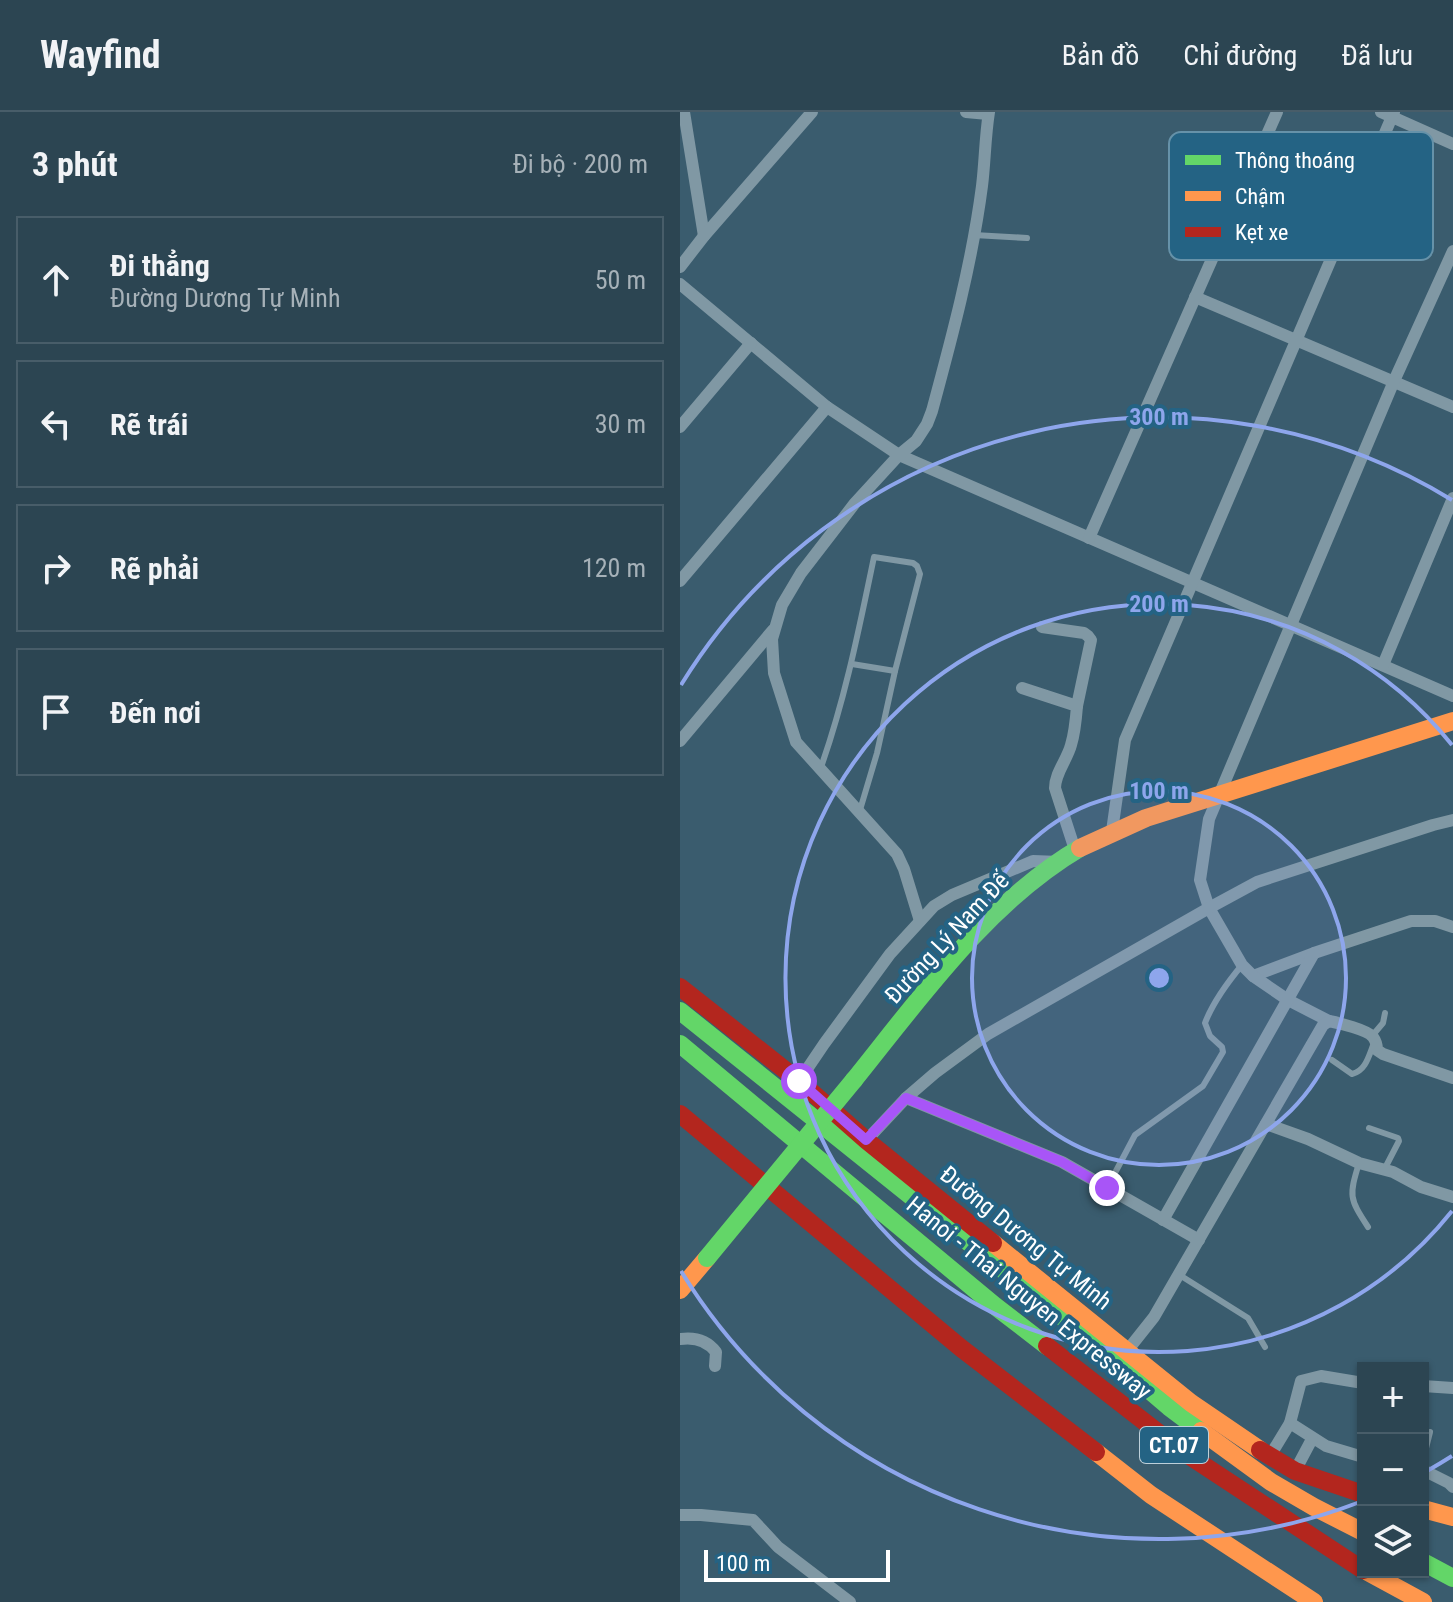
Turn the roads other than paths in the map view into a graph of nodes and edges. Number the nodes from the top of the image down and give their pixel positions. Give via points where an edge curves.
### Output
1 (684, 112) edge
2 (966, 112) edge
3 (1277, 112) edge
4 (989, 113) edge
5 (806, 114) edge
6 (1389, 114) edge
7 (1268, 132) edge
8 (1427, 132) edge
9 (1433, 135) edge
10 (1453, 144) edge
11 (974, 235) junction
12 (704, 236) junction
13 (1027, 238) dead end
14 (1453, 251) edge
15 (1211, 260) edge
16 (1329, 260) edge
17 (680, 267) edge
18 (680, 284) edge
19 (1195, 297) junction
20 (1296, 339) junction
21 (751, 343) junction
22 (1394, 381) junction
23 (827, 407) junction
24 (1453, 407) edge
25 (680, 427) edge
26 (899, 455) junction
27 (1453, 498) edge
28 (1089, 538) junction
29 (680, 581) edge
30 (1194, 583) junction
31 (1291, 625) junction
32 (1042, 627) dead end
33 (774, 630) junction
34 (852, 664) junction
35 (1383, 665) junction
36 (895, 671) junction
37 (1022, 688) dead end
38 (1453, 696) edge
39 (1077, 706) junction
40 (1453, 721) edge
41 (680, 741) edge
42 (820, 770) junction
43 (1219, 793) junction
44 (859, 812) junction
45 (1453, 820) edge
46 (1112, 831) junction
47 (1075, 850) junction
48 (1059, 862) junction
49 (1209, 908) junction
50 (920, 921) junction
51 (1453, 927) edge
52 (1314, 953) junction
53 (1242, 965) junction
54 (1253, 976) junction
55 (680, 987) edge
56 (1288, 1000) junction
57 (680, 1011) edge
58 (1385, 1013) dead end
59 (1329, 1021) junction
60 (1374, 1038) junction
61 (680, 1044) edge
62 (1332, 1060) dead end
63 (1453, 1078) edge
64 (799, 1081) junction
65 (906, 1098) junction
66 (680, 1114) edge
67 (1266, 1124) junction
68 (1369, 1128) dead end
69 (861, 1146) junction
70 (1359, 1163) junction
71 (1384, 1170) junction
72 (1107, 1188) junction
73 (1453, 1197) edge
74 (1163, 1220) junction
75 (1368, 1227) dead end
76 (1199, 1240) junction
77 (1178, 1274) junction
78 (680, 1290) edge
79 (680, 1339) edge
80 (1265, 1347) dead end
81 (1123, 1357) junction
82 (715, 1366) dead end
83 (1357, 1382) edge
84 (1429, 1386) edge
85 (1453, 1388) edge
86 (1290, 1423) junction
87 (1430, 1432) dead end
88 (1429, 1436) edge
89 (1312, 1439) junction
90 (1357, 1455) edge
91 (1270, 1456) junction
92 (1295, 1471) junction
93 (1429, 1473) edge
94 (1453, 1487) edge
95 (1357, 1492) edge
96 (1429, 1511) edge
97 (680, 1515) edge
98 (1453, 1517) edge
99 (1357, 1529) edge
100 (1429, 1565) edge
101 (1357, 1566) edge
102 (1378, 1578) edge
103 (1453, 1578) edge
104 (850, 1602) edge
105 (1314, 1602) edge
106 (1423, 1602) edge

1 - 12 street
2 - 4 street
3 - 7 street
4 - 11 street
5 - 12 street
6 - 8 street
9 - 10 street
11 - 13 lane
11 - 26 street via 932,411 916,441
12 - 17 street
14 - 22 street
15 - 19 street
16 - 20 street
18 - 21 street
19 - 20 street
19 - 28 street
20 - 22 street
20 - 30 street
21 - 23 street
21 - 25 street
22 - 24 street
22 - 31 street
23 - 26 street
23 - 29 street
26 - 28 street
26 - 33 street via 801,573
27 - 35 street
28 - 30 street
30 - 31 street
30 - 46 street via 1125,740
31 - 35 street
31 - 43 street
32 - 39 street via 1084,633 1091,640
33 - 41 street
33 - 42 street via 774,673 793,736
34 - 36 lane
34 - 36 lane via 874,557 913,563 920,574
34 - 42 lane
35 - 38 street
36 - 44 lane
37 - 39 street
39 - 47 street via 1071,745 1055,780
40 - 43 main road, Đường Lý Nam Đế
42 - 44 street
43 - 46 main road, Đường Lý Nam Đế
43 - 49 street via 1209,819 1200,880
44 - 50 street via 897,854
45 - 49 street via 1257,882
46 - 47 main road, Đường Lý Nam Đế
47 - 48 main road, Đường Lý Nam Đế
48 - 50 street via 1022,865 943,900
48 - 78 main road, Đường Lý Nam Đế, bridge via 969,941
49 - 53 street
49 - 65 street via 988,1034
50 - 64 street via 890,954
51 - 52 street via 1411,921
52 - 54 street
52 - 56 street
53 - 54 street
53 - 72 lane via 1205,1023 1223,1052 1203,1086 1135,1135
54 - 56 street
55 - 64 main road, Đường Dương Tự Minh
56 - 59 street
56 - 74 street
57 - 69 main road, Đường Dương Tự Minh
58 - 60 lane
59 - 60 street
59 - 67 street
60 - 62 lane via 1358,1073
60 - 63 street via 1383,1054
61 - 101 main road, Hanoi - Thai Nguyen Expressway / CT.07 via 995,1306 1182,1451
64 - 69 main road, Đường Dương Tự Minh
65 - 69 street
65 - 72 street via 1062,1162
66 - 105 main road, CT.07 via 961,1348 1151,1495
67 - 70 street
67 - 76 street
68 - 71 lane via 1399,1141
69 - 81 main road, Đường Dương Tự Minh
70 - 71 street
70 - 75 lane via 1352,1198
71 - 73 street
72 - 74 street
74 - 76 street
76 - 77 street
77 - 80 lane via 1248,1318
77 - 81 street via 1151,1322
79 - 82 street via 712,1346
81 - 91 main road, Đường Dương Tự Minh
81 - 99 main road, Đường Dương Tự Minh via 1169,1407 1237,1458
83 - 86 street via 1321,1376 1301,1381
84 - 85 street
86 - 89 street
86 - 91 street
87 - 88 lane
89 - 90 street
89 - 92 street
91 - 92 main road, Đường Dương Tự Minh
92 - 95 main road, Đường Dương Tự Minh
93 - 94 street
96 - 98 main road
97 - 104 street via 753,1520 778,1547
100 - 103 main road
102 - 106 main road, Hanoi - Thai Nguyen Expressway / CT.07

